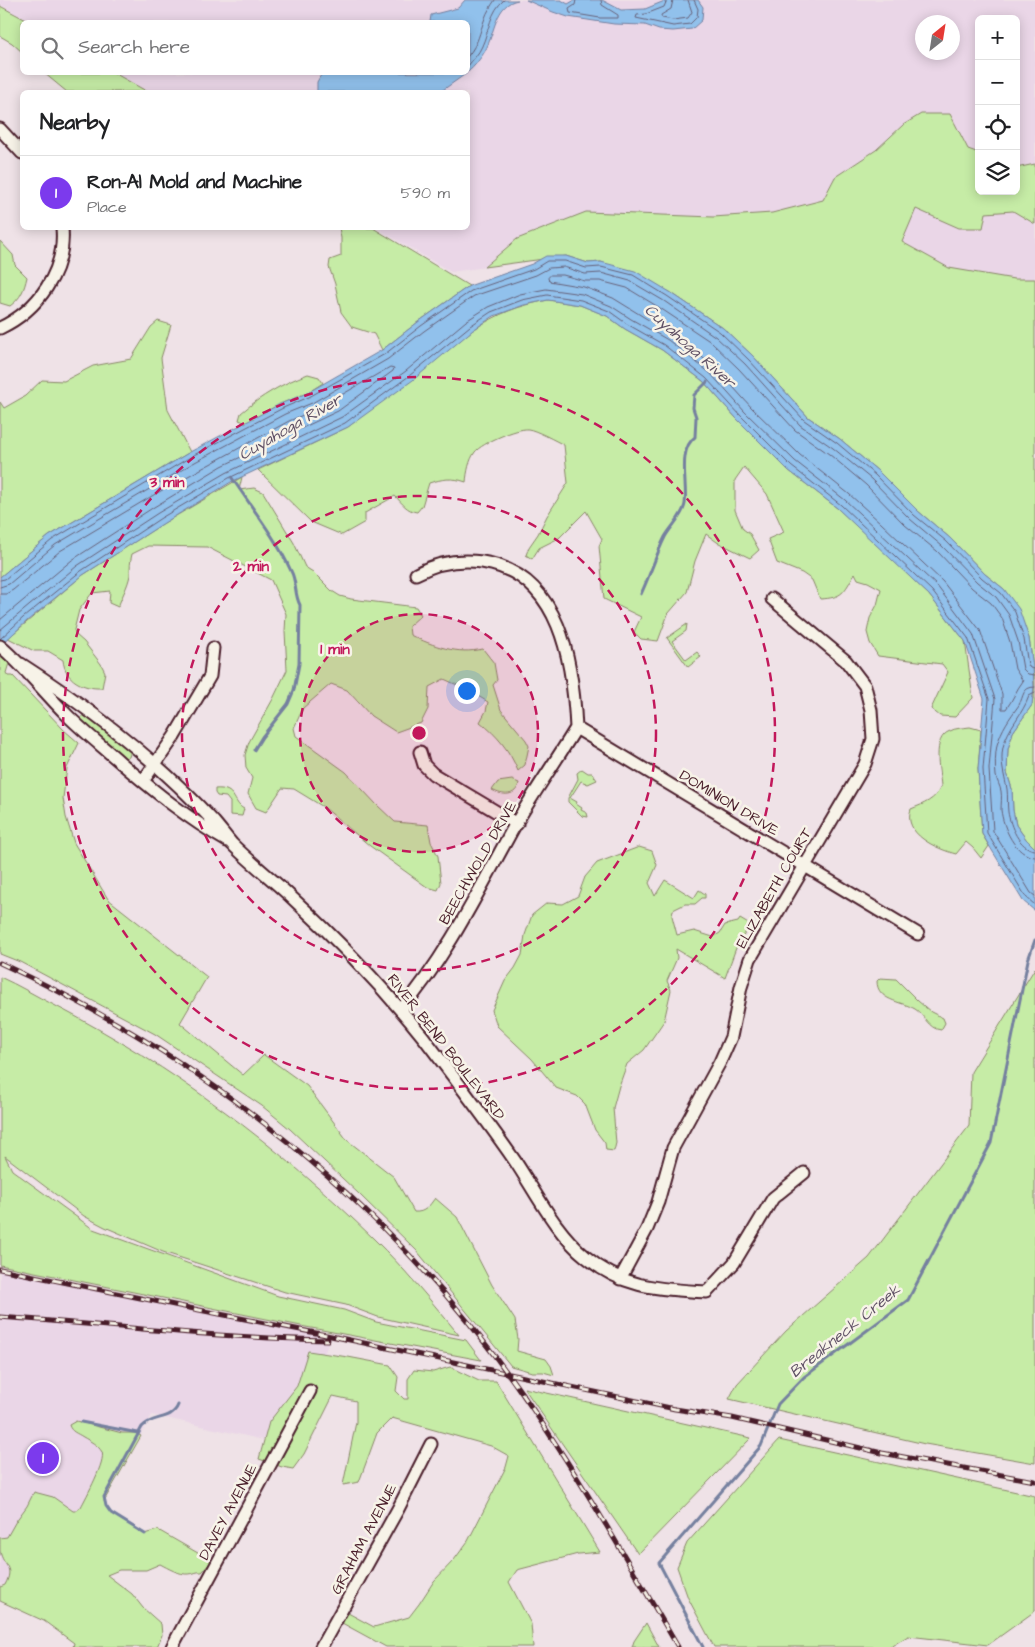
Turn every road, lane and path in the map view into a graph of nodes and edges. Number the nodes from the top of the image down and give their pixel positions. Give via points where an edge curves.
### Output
1 (0, 129) edge
2 (20, 151) edge
3 (62, 230) edge
4 (0, 328) edge
5 (416, 574) dead end
6 (772, 600) dead end
7 (0, 646) edge
8 (213, 648) dead end
9 (18, 661) junction
10 (576, 728) junction
11 (420, 752) dead end
12 (155, 765) junction
13 (143, 781) junction
14 (516, 824) junction
15 (233, 844) junction
16 (804, 866) junction
17 (918, 934) dead end
18 (401, 1010) junction
19 (804, 1173) dead end
20 (620, 1279) junction
21 (310, 1391) dead end
22 (431, 1444) dead end
23 (172, 1647) edge
24 (321, 1647) edge

1 - 2 street
3 - 4 street via 59,261 46,289 27,311
5 - 10 street via 440,564 472,561 500,567 531,586 550,609 563,640 575,700
6 - 16 street, ELIZABETH COURT via 846,661 865,686 871,710 873,739 865,764
7 - 9 street, RIVER BEND BOULEVARD
8 - 12 street via 210,676
9 - 12 street, RIVER BEND BOULEVARD via 85,707
9 - 13 street, RIVER BEND BOULEVARD via 73,721
10 - 14 street, BEECHWOLD DRIVE
10 - 16 street, DOMINION DRIVE
11 - 14 street via 424,766 433,774
12 - 13 street
12 - 15 street, RIVER BEND BOULEVARD
13 - 15 street, RIVER BEND BOULEVARD via 207,830
14 - 18 street, BEECHWOLD DRIVE via 446,948
15 - 18 street, RIVER BEND BOULEVARD via 331,935
16 - 17 street, DOMINION DRIVE
16 - 20 street, ELIZABETH COURT via 750,959 731,1037 673,1148 658,1202
18 - 20 street, RIVER BEND BOULEVARD via 474,1102 566,1237 585,1257
19 - 20 street, RIVER BEND BOULEVARD via 772,1198 734,1263 707,1292 653,1288
21 - 23 street, DAVEY AVENUE
22 - 24 street, GRAHAM AVENUE

